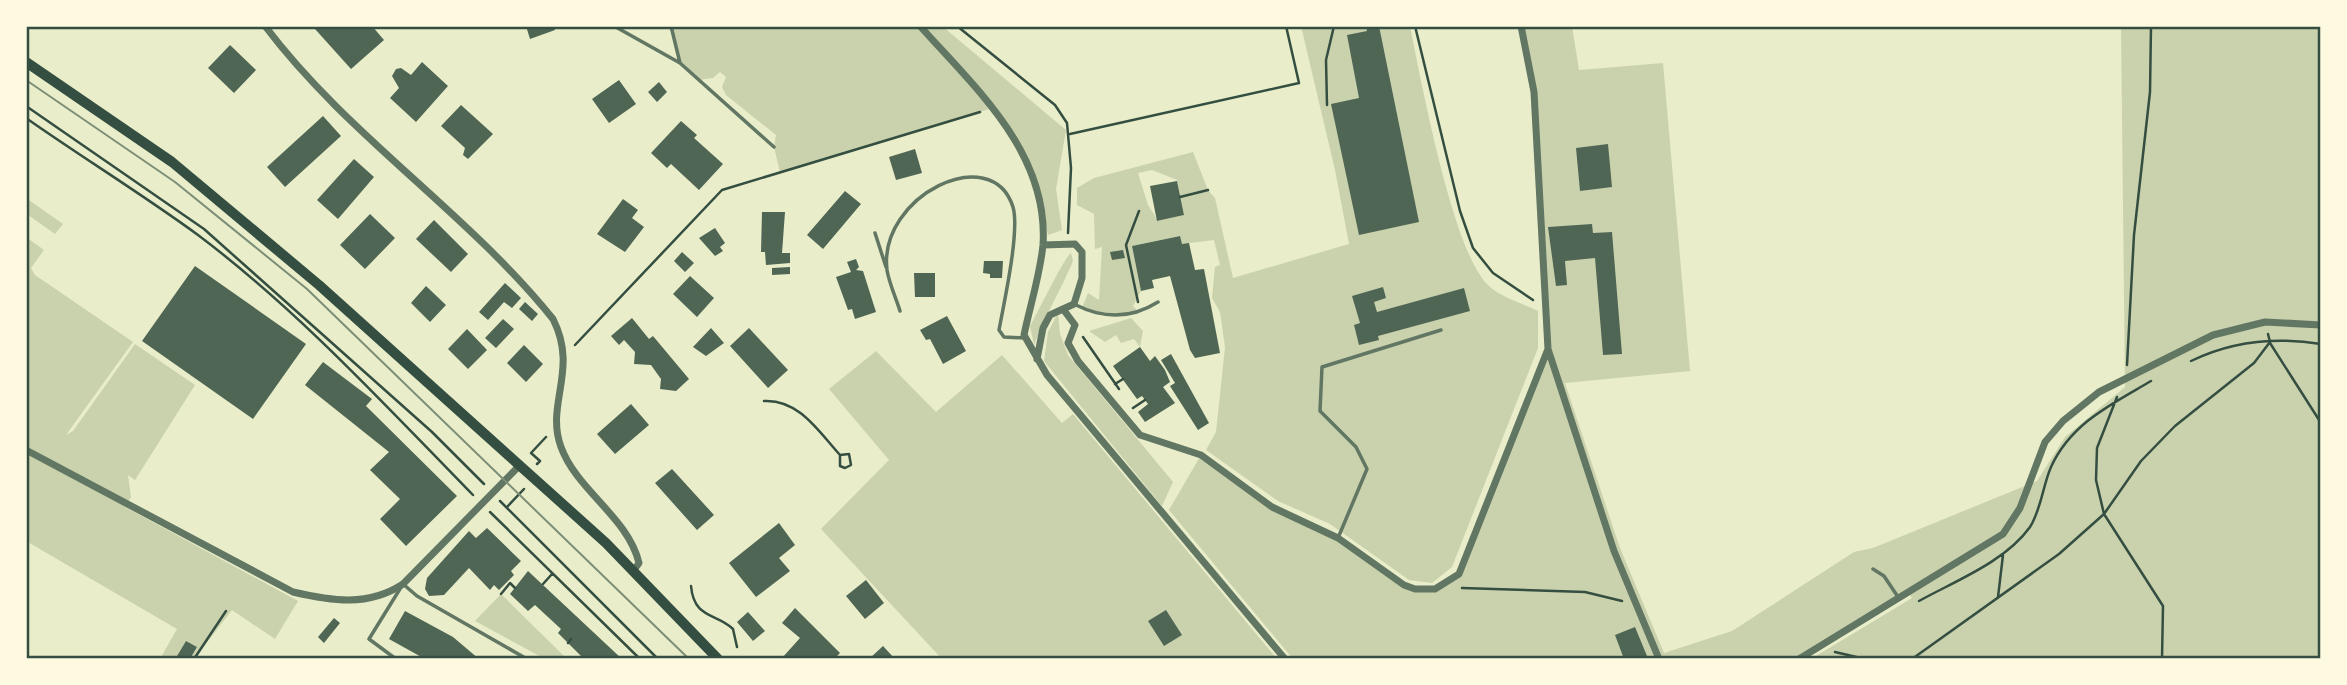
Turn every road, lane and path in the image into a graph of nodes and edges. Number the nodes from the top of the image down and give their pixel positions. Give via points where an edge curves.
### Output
1 (265, 26) edge
2 (614, 26) edge
3 (671, 26) edge
4 (920, 26) edge
5 (957, 26) edge
6 (1286, 26) edge
7 (1334, 26) edge
8 (1415, 26) edge
9 (1521, 26) edge
10 (2151, 26) edge
11 (26, 62) edge
12 (680, 63) junction
13 (1327, 105) dead end
14 (26, 106) edge
15 (993, 108) junction
16 (26, 118) edge
17 (1070, 134) junction
18 (774, 147) dead end
19 (1208, 190) dead end
20 (1180, 197) dead end
21 (1139, 211) dead end
22 (875, 233) dead end
23 (1066, 243) junction
24 (1043, 245) junction
25 (887, 269) junction
26 (1158, 302) dead end
27 (1074, 304) junction
28 (1545, 306) junction
29 (1063, 309) junction
30 (900, 311) dead end
31 (1140, 313) junction
32 (2265, 322) junction
33 (2321, 325) edge
34 (1441, 330) dead end
35 (1024, 337) junction
36 (1083, 337) dead end
37 (2270, 342) junction
38 (2321, 344) edge
39 (1548, 349) junction
40 (564, 356) junction
41 (1037, 359) junction
42 (2189, 362) dead end
43 (2127, 377) junction
44 (2156, 378) dead end
45 (1123, 379) dead end
46 (1115, 384) junction
47 (1121, 392) dead end
48 (1127, 400) dead end
49 (1145, 400) dead end
50 (764, 401) dead end
51 (2114, 403) junction
52 (1133, 408) junction
53 (1138, 416) dead end
54 (2321, 423) edge
55 (557, 429) junction
56 (26, 450) edge
57 (840, 455) junction
58 (520, 465) junction
59 (534, 479) junction
60 (522, 492) junction
61 (492, 494) junction
62 (525, 495) dead end
63 (482, 504) junction
64 (507, 508) junction
65 (2104, 514) junction
66 (1338, 538) junction
67 (2003, 554) junction
68 (1872, 569) dead end
69 (634, 570) junction
70 (553, 573) junction
71 (404, 584) junction
72 (543, 584) dead end
73 (691, 586) dead end
74 (1443, 587) junction
75 (515, 588) dead end
76 (500, 594) dead end
77 (1898, 597) junction
78 (1998, 597) junction
79 (1628, 603) dead end
80 (1908, 608) dead end
81 (226, 611) dead end
82 (571, 639) dead end
83 (568, 643) dead end
84 (1845, 646) dead end
85 (737, 647) dead end
86 (1835, 652) junction
87 (194, 659) edge
88 (396, 659) edge
89 (527, 659) edge
90 (640, 659) edge
91 (658, 659) edge
92 (718, 659) edge
93 (1285, 659) edge
94 (1659, 659) edge
95 (1799, 659) edge
96 (1826, 659) edge
97 (1865, 659) edge
98 (1912, 659) edge
99 (2162, 659) edge

1 - 40 street via 335,106 443,206 545,310 558,329
2 - 12 lane
3 - 12 lane
4 - 15 street
5 - 17 path via 1055,105
6 - 17 path via 1299,83
7 - 13 path via 1326,60
8 - 28 path via 1473,248 1493,273
9 - 28 street via 1534,92
10 - 43 path via 2150,92 2134,235
11 - 58 main road via 172,162 319,285
12 - 18 lane
14 - 61 path via 204,229 432,432
15 - 24 street via 1025,155 1041,213
15 - 40 path via 722,190
16 - 63 path via 198,235 264,289
17 - 23 path
19 - 20 path
21 - 31 path via 1126,245
22 - 25 lane
23 - 24 street
23 - 27 street via 1075,244 1082,252 1082,278
24 - 35 street
25 - 30 lane
25 - 35 lane via 895,226 911,202 960,178 989,181 1002,189 1014,210 999,330 1004,337
26 - 31 lane
27 - 29 street
27 - 31 lane via 1097,315
28 - 39 street
29 - 41 street via 1049,314
29 - 66 street via 1075,325 1068,343 1072,352 1140,435 1200,455 1272,507
32 - 33 street
32 - 37 path
32 - 43 street via 2213,335
34 - 66 lane via 1322,367 1320,411 1356,447 1367,468
35 - 41 street
36 - 46 path
37 - 38 path via 2293,339
37 - 42 path via 2235,344
37 - 54 path
37 - 65 path via 2254,363 2202,402 2141,461
39 - 74 street via 1465,562
39 - 94 street via 1614,551
40 - 55 street
41 - 93 street
43 - 77 street via 2099,392 2045,442 2020,508 2003,534
44 - 51 path
45 - 46 path
46 - 47 path
48 - 52 path
49 - 52 path
50 - 57 path via 783,401 794,407
51 - 65 path via 2097,448 2096,480
51 - 67 path via 2066,441 2030,527
52 - 53 path
55 - 59 path via 531,453 542,470
55 - 69 street via 569,463 634,545 639,563
56 - 71 street via 293,592 332,601 381,596
57 - 57 path via 840,466 851,465 849,454
58 - 59 main road
58 - 61 street
59 - 60 path
59 - 69 main road
60 - 62 path
60 - 64 path
61 - 63 street
61 - 64 path
63 - 70 path
63 - 71 street
64 - 91 path
65 - 78 path via 2059,554
65 - 99 path via 2164,606
66 - 74 street via 1404,584 1425,590
67 - 78 path
67 - 80 path
68 - 77 lane via 1884,576
69 - 92 main road
70 - 72 path
70 - 90 path
71 - 88 lane via 369,639
71 - 89 lane
73 - 85 path via 706,615 733,629
74 - 79 path via 1585,592
75 - 76 path via 510,583
77 - 95 street
78 - 98 path
81 - 87 path
82 - 83 path
84 - 86 path
86 - 96 path
86 - 97 path

